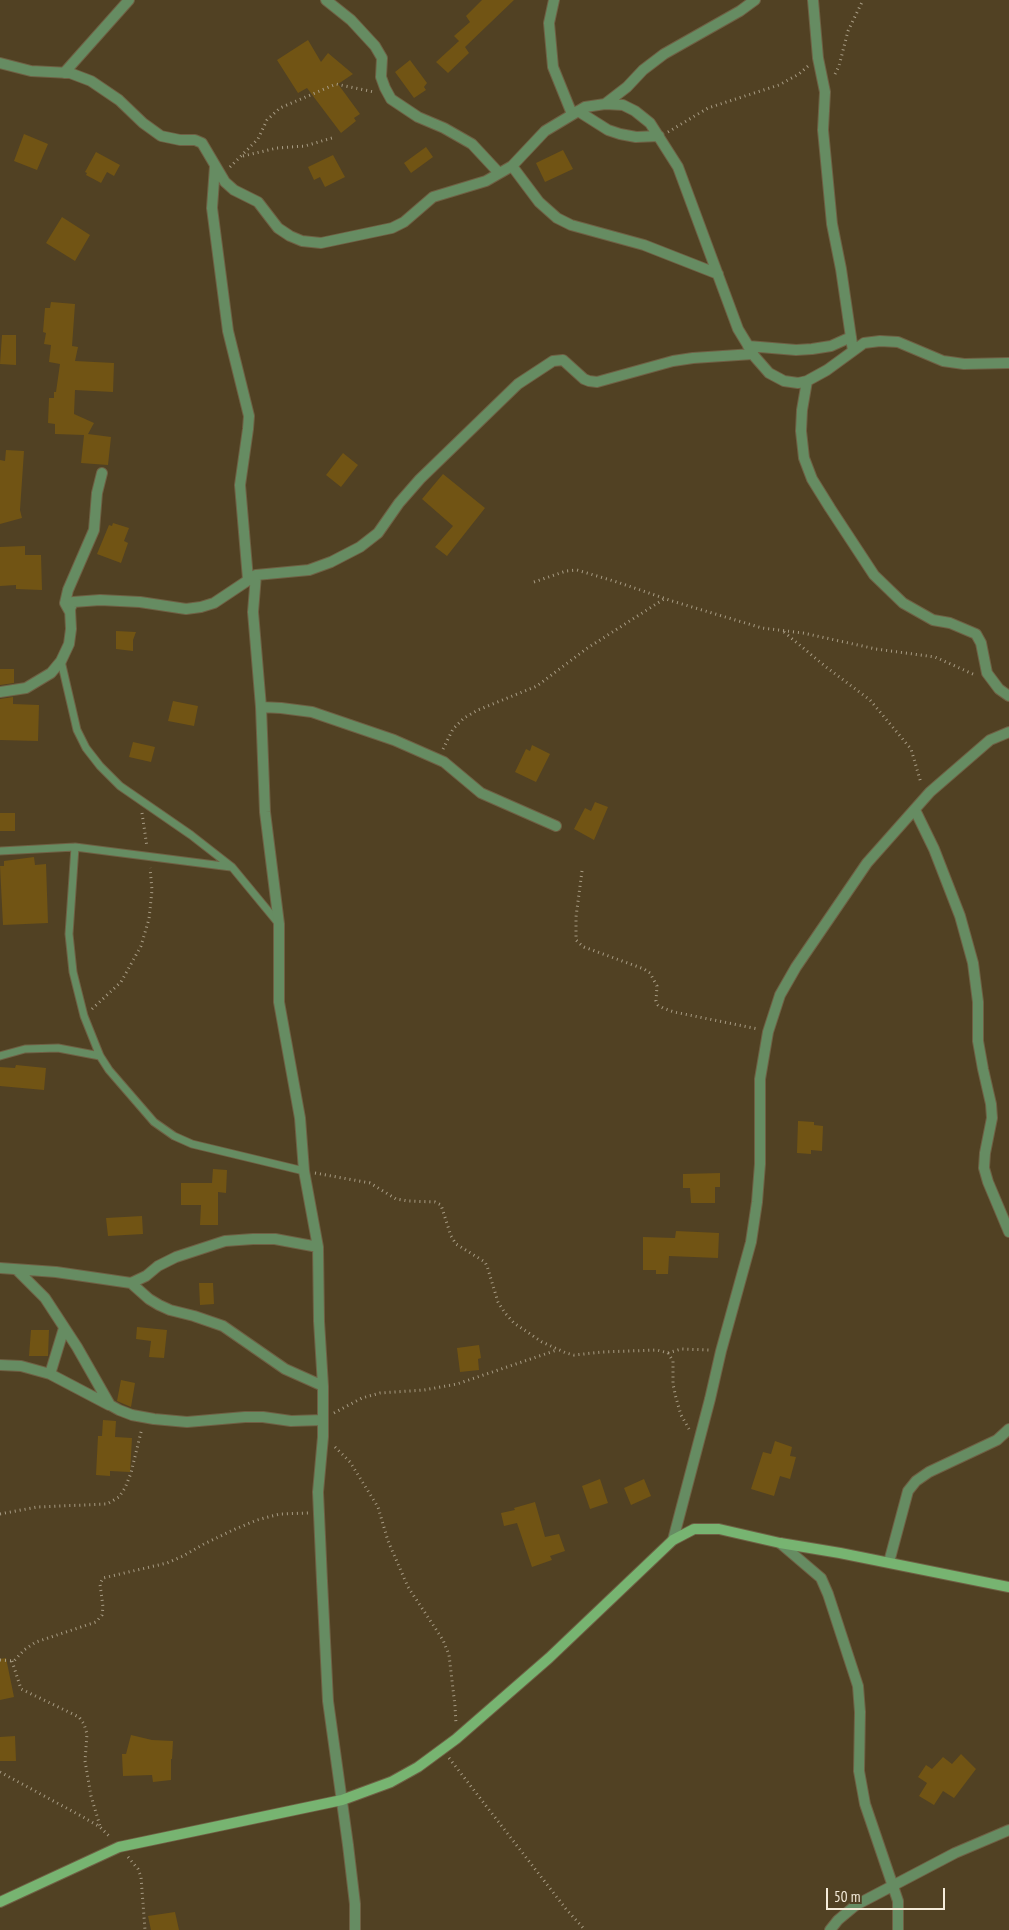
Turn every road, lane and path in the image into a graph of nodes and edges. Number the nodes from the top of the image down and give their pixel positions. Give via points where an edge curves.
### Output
1 (129, 0) edge
2 (326, 0) edge
3 (554, 0) edge
4 (755, 0) edge
5 (813, 0) edge
6 (863, 0) edge
7 (818, 58) junction
8 (0, 63) edge
9 (64, 73) junction
10 (387, 92) junction
11 (825, 92) junction
12 (605, 104) junction
13 (575, 113) junction
14 (660, 136) junction
15 (332, 138) dead end
16 (242, 156) junction
17 (512, 166) junction
18 (217, 171) junction
19 (499, 173) junction
20 (718, 274) junction
21 (851, 337) junction
22 (751, 350) junction
23 (852, 351) junction
24 (1009, 364) edge
25 (807, 381) junction
26 (102, 473) dead end
27 (252, 577) junction
28 (534, 582) dead end
29 (664, 598) junction
30 (70, 612) junction
31 (784, 632) junction
32 (61, 661) junction
33 (992, 680) junction
34 (0, 692) edge
35 (1009, 696) edge
36 (261, 707) junction
37 (1009, 732) edge
38 (437, 758) junction
39 (925, 799) junction
40 (140, 800) junction
41 (914, 810) junction
42 (556, 826) dead end
43 (75, 847) junction
44 (0, 851) edge
45 (149, 856) junction
46 (232, 867) junction
47 (582, 871) dead end
48 (279, 924) junction
49 (84, 1016) junction
50 (768, 1032) junction
51 (0, 1056) edge
52 (100, 1056) junction
53 (304, 1171) junction
54 (1009, 1232) edge
55 (318, 1247) junction
56 (0, 1268) edge
57 (16, 1270) junction
58 (131, 1283) junction
59 (64, 1328) junction
60 (557, 1350) junction
61 (721, 1351) junction
62 (668, 1353) junction
63 (0, 1365) edge
64 (50, 1374) junction
65 (323, 1386) junction
66 (110, 1405) junction
67 (145, 1418) junction
68 (323, 1420) junction
69 (1009, 1429) edge
70 (323, 1437) junction
71 (699, 1441) junction
72 (319, 1512) junction
73 (0, 1514) edge
74 (673, 1540) junction
75 (780, 1543) junction
76 (889, 1562) junction
77 (1009, 1588) edge
78 (0, 1660) edge
79 (12, 1661) junction
80 (456, 1739) junction
81 (442, 1750) junction
82 (0, 1772) edge
83 (342, 1800) junction
84 (100, 1827) junction
85 (1009, 1830) edge
86 (119, 1846) junction
87 (893, 1884) junction
88 (0, 1902) edge
89 (146, 1930) edge
90 (355, 1930) edge
91 (585, 1930) edge
92 (830, 1930) edge
93 (898, 1930) edge

1 - 9 street
2 - 10 street via 352,20 375,46 382,58 381,76
3 - 13 street via 549,23 553,67
4 - 12 street via 664,54
5 - 7 street
6 - 11 path via 848,31 839,66
7 - 11 street
7 - 14 path via 779,85 708,108
8 - 9 street via 31,71
9 - 18 street via 103,88 161,136 202,143
10 - 16 path via 336,84 287,104 272,113 258,139
10 - 19 street via 391,99 418,117 461,136
11 - 21 street via 823,130 832,224
12 - 13 street via 585,107
12 - 14 street via 623,105 636,111
13 - 14 street via 620,134
13 - 17 street via 545,131
14 - 20 street via 678,167
15 - 16 path via 306,146 277,148
16 - 18 path
17 - 19 street
17 - 20 street via 539,202 557,218 571,225 644,245
18 - 19 street via 234,190 258,202 278,228 302,241 321,243 392,228 433,197 486,181
18 - 27 street via 212,208 228,332 249,416 240,485
20 - 22 street via 738,329
21 - 22 street via 831,346 812,349
21 - 23 street
22 - 25 street via 769,373 784,381
22 - 27 street via 673,361 596,382 584,379 564,360 553,360 518,384 420,479 378,533 360,547 309,570
23 - 24 street via 864,343 880,340 898,342 943,361
23 - 25 street
25 - 33 street via 801,431 804,458 812,479 874,575 903,604 933,620 976,634
26 - 30 street via 94,530 65,603
27 - 30 street via 201,607 186,609 140,602 80,600 73,602
27 - 36 street
28 - 29 path via 577,570
29 - 31 path
29 - 38 path via 586,649 537,686 464,718 453,729
30 - 32 street via 69,644
31 - 33 path via 935,657
31 - 39 path via 870,700 889,722 911,749
32 - 34 street via 51,673 26,688
32 - 40 lane via 78,730 86,748 120,786
33 - 35 street
36 - 38 street via 312,712
36 - 48 street via 266,812
37 - 39 street via 990,740
38 - 42 street via 481,793
39 - 41 street
40 - 45 path
40 - 46 lane
41 - 50 street via 867,863 787,980
41 - 54 street via 934,849 960,916 973,963 978,1040 991,1104 984,1168
43 - 44 lane
43 - 45 lane
43 - 49 lane via 69,934 73,972
45 - 46 lane
45 - 49 path via 152,890 149,919 141,946 121,982
46 - 48 lane
47 - 50 path via 576,917 576,940 579,943 650,973 657,986 656,1001 663,1008
48 - 53 street via 279,1002 300,1118
49 - 52 lane
50 - 61 street via 760,1079 757,1202 751,1242
51 - 52 lane via 25,1050 58,1048
52 - 53 lane via 139,1106 174,1136 192,1144
53 - 55 street
53 - 60 path via 370,1183 396,1199 441,1205 456,1244 487,1266 498,1302 505,1313 527,1333
55 - 58 street via 275,1239 225,1241 176,1256
55 - 65 street
56 - 57 street
57 - 58 street via 56,1272
57 - 59 street via 44,1298
58 - 65 street via 159,1305 223,1326 285,1369
59 - 64 street
59 - 66 street
60 - 62 path via 574,1355 657,1350
60 - 68 path via 457,1384 424,1390 380,1392 362,1398
61 - 62 path via 688,1348
61 - 71 street
62 - 71 path via 673,1361 673,1384 681,1415
63 - 64 street via 21,1366
64 - 66 street
65 - 68 street
66 - 67 street
67 - 68 street via 187,1422 245,1417
67 - 73 path via 131,1474 119,1497 107,1504 37,1507
68 - 70 street
69 - 76 street via 997,1440 916,1481 908,1491
70 - 72 street
70 - 80 path via 350,1462 378,1508 408,1587 443,1640 449,1656
71 - 74 street
72 - 79 path via 280,1514 258,1520 166,1563 103,1578 100,1584 102,1615 96,1622 36,1642
72 - 83 street via 328,1701
74 - 75 street via 694,1529 719,1529
74 - 80 street via 549,1658
75 - 76 street
75 - 87 street via 821,1578 828,1594 858,1686 859,1771 865,1804
76 - 77 street
78 - 79 path
79 - 84 path via 21,1689 82,1720 87,1734 85,1761
80 - 81 street
81 - 83 street via 391,1782
81 - 91 path
82 - 84 path
83 - 86 street
83 - 90 street
84 - 86 path
85 - 87 street
86 - 88 street
86 - 89 path via 141,1877
87 - 92 street via 856,1905
87 - 93 street via 898,1901

